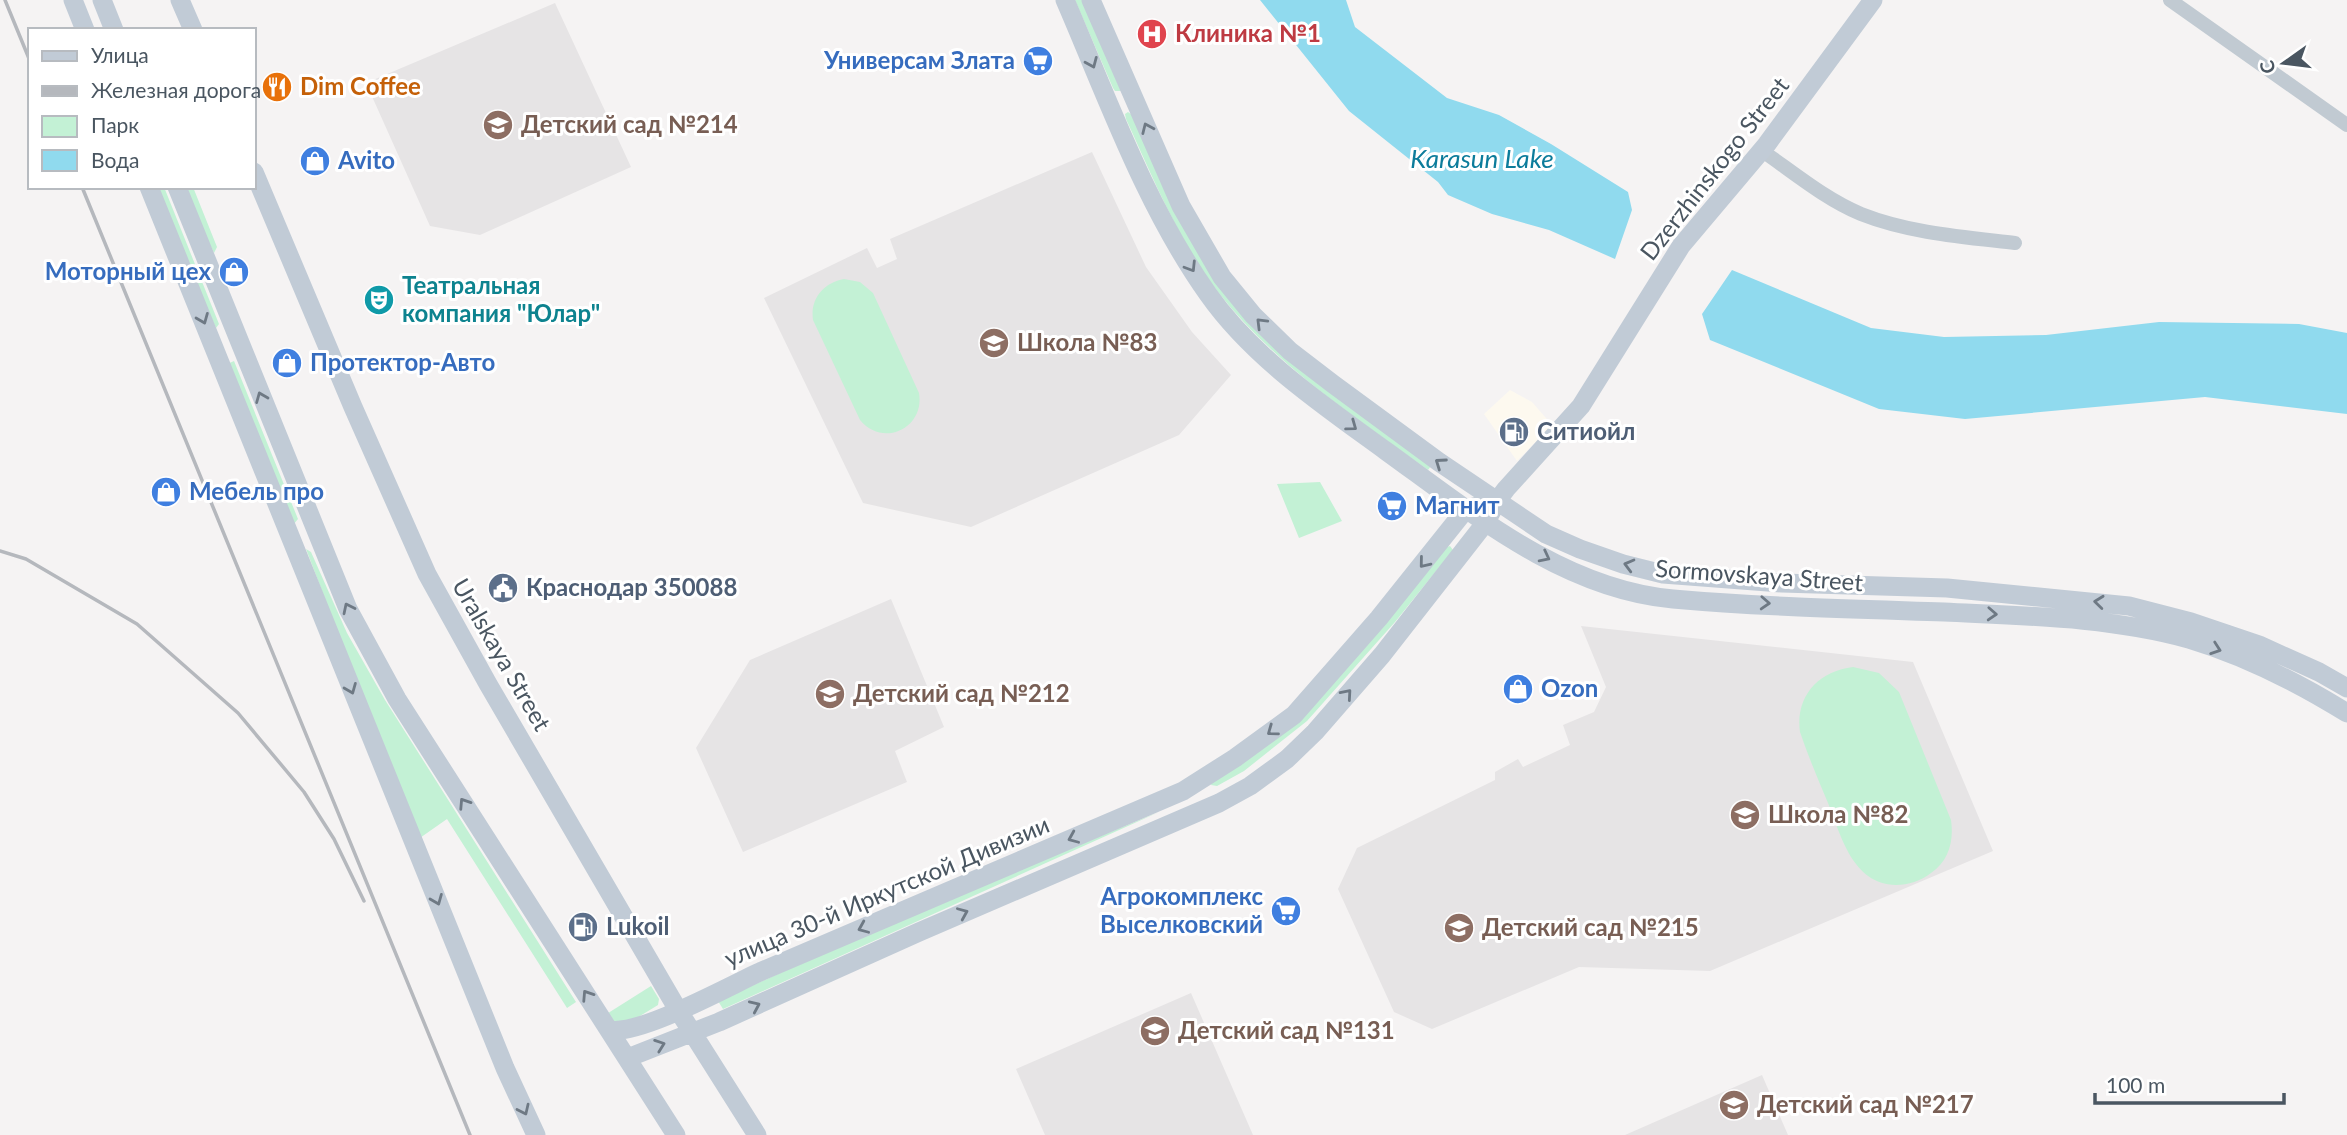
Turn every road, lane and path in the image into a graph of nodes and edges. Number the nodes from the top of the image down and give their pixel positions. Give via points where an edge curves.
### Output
1 (73, 0) edge
2 (102, 0) edge
3 (180, 0) edge
4 (1065, 0) edge
5 (1091, 0) edge
6 (1873, 0) edge
7 (2170, 0) edge
8 (84, 28) edge
9 (113, 28) edge
10 (192, 28) edge
11 (1133, 96) junction
12 (1111, 106) junction
13 (2347, 125) edge
14 (1761, 150) junction
15 (256, 177) edge
16 (150, 189) edge
17 (178, 189) edge
18 (2015, 243) dead end
19 (1497, 501) junction
20 (1466, 509) junction
21 (1486, 522) junction
22 (317, 538) junction
23 (294, 548) junction
24 (2135, 607) junction
25 (2131, 628) junction
26 (2347, 688) edge
27 (2347, 713) edge
28 (1183, 791) junction
29 (1193, 814) junction
30 (678, 1010) junction
31 (610, 1030) junction
32 (693, 1033) junction
33 (630, 1062) junction
34 (536, 1135) edge
35 (676, 1135) edge
36 (757, 1135) edge

1 - 8 main road
2 - 9 main road
3 - 10 main road
4 -> 12 main road, Sormovskaya Street
5 - 11 main road, Sormovskaya Street
6 - 14 main road, Dzerzhinskogo Street
7 - 13 street
11 - 12 main road
19 -> 11 main road, Sormovskaya Street via 1301,359 1254,315 1222,277 1181,206
12 -> 20 main road, Sormovskaya Street via 1164,223 1208,294 1237,330 1318,402
14 - 18 street via 1859,213 1938,234
14 - 19 main road, Dzerzhinskogo Street via 1681,246 1581,406
15 - 30 main road, Uralskaya Street via 427,574
16 -> 23 main road
22 -> 17 main road
19 - 20 main road
19 - 21 main road, улица 30-й Иркутской Дивизии
24 -> 19 main road, Sormovskaya Street via 1947,588 1663,574 1580,549 1546,534
20 - 21 main road, Sormovskaya Street
20 -> 28 main road, улица 30-й Иркутской Дивизии via 1294,715
21 -> 25 main road, Sormovskaya Street via 1569,569 1616,587 1669,598 1990,613
29 -> 21 main road, улица 30-й Иркутской Дивизии via 1250,786 1315,732
22 - 23 main road
31 -> 22 main road via 397,699 348,609
23 -> 34 main road
24 - 25 main road
24 - 26 main road, Sormovskaya Street via 2259,645
25 -> 27 main road, Sormovskaya Street via 2187,639 2258,663
28 - 29 main road
28 -> 30 main road, улица 30-й Иркутской Дивизии
32 -> 29 main road, улица 30-й Иркутской Дивизии
30 - 31 main road, улица 30-й Иркутской Дивизии via 621,1032
30 - 32 main road, Uralskaya Street
31 - 33 main road
33 -> 32 main road, улица 30-й Иркутской Дивизии via 635,1055
32 - 36 main road, Uralskaya Street
33 - 35 main road

